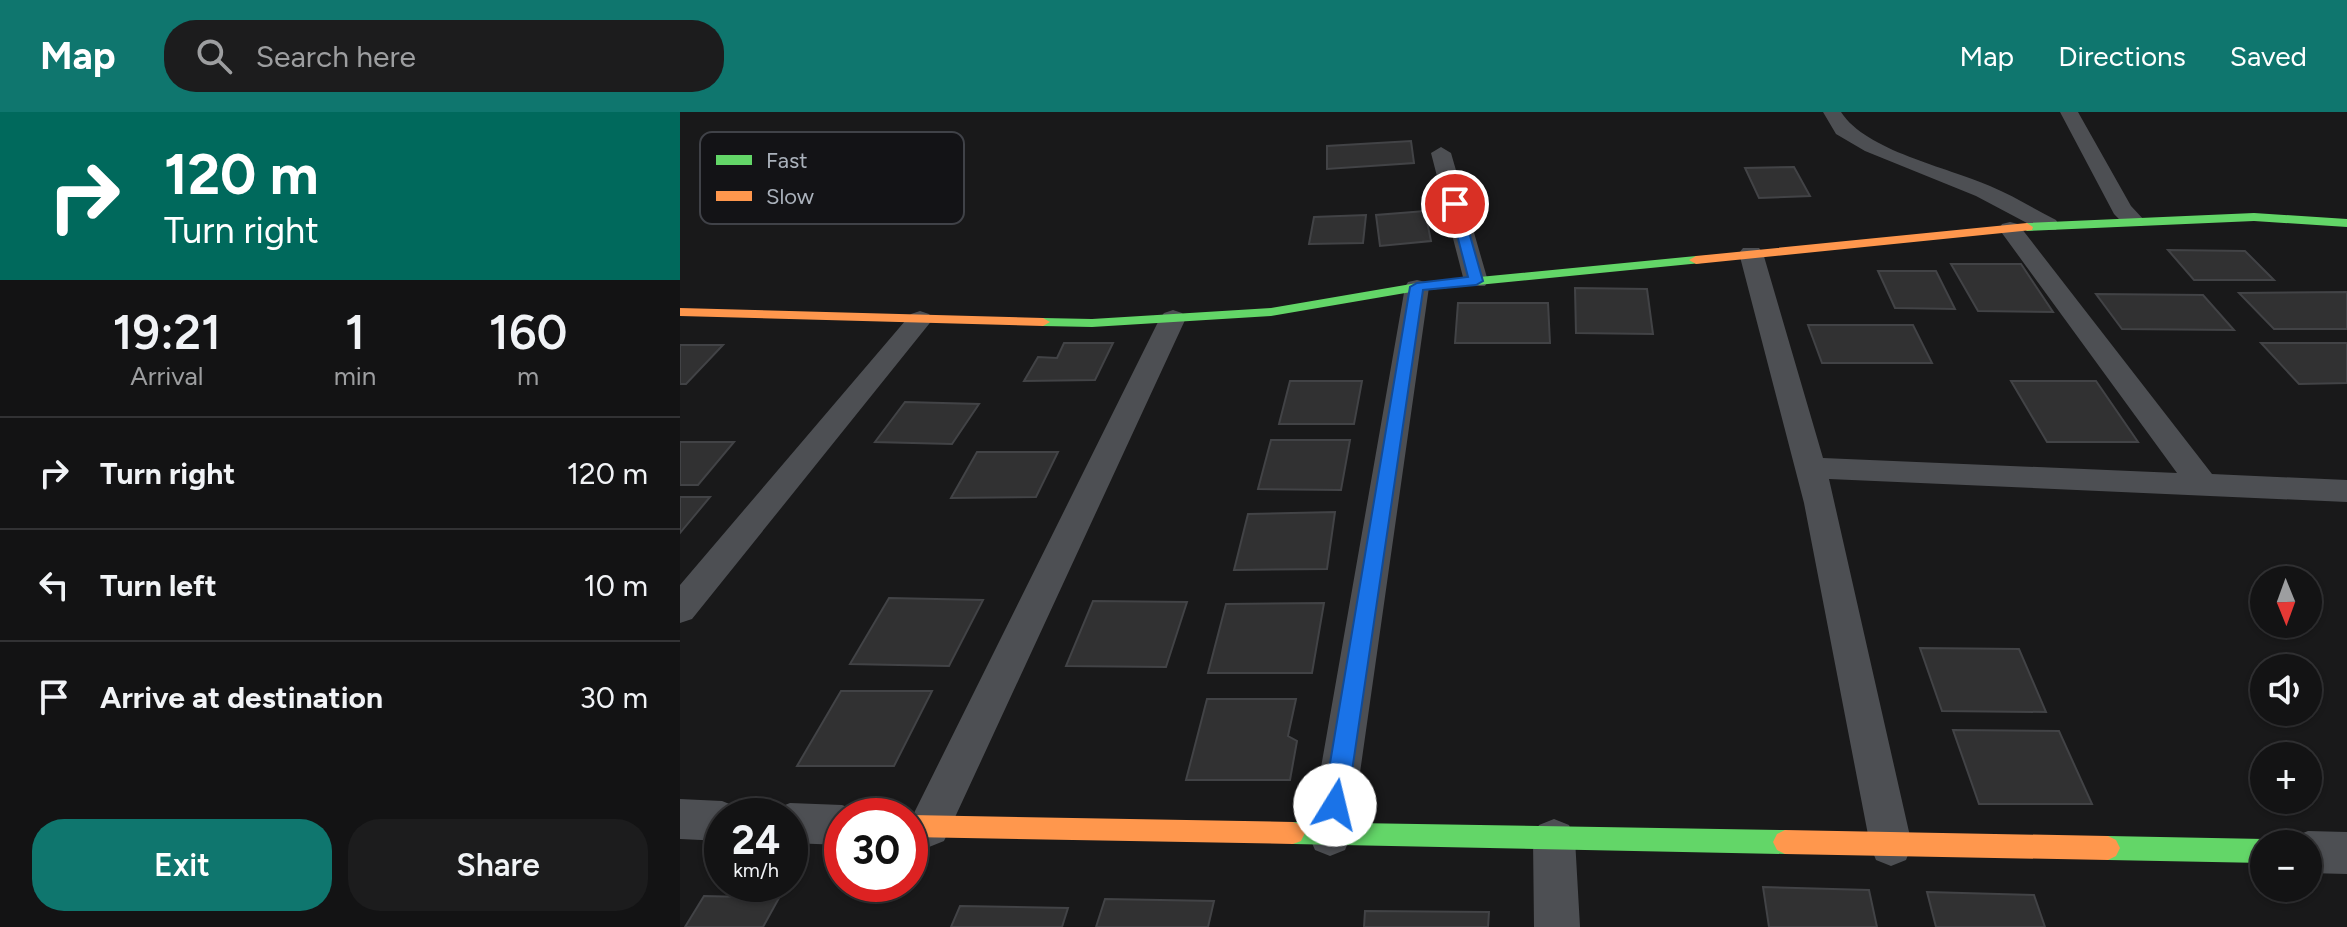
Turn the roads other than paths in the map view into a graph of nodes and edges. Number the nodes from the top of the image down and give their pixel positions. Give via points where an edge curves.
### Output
1 (1832, 112) edge
2 (2069, 112) edge
3 (1441, 153) dead end
4 (2134, 221) junction
5 (2347, 223) edge
6 (2048, 225) junction
7 (2010, 229) junction
8 (1751, 253) junction
9 (1476, 281) junction
10 (1417, 287) junction
11 (680, 312) edge
12 (1173, 318) junction
13 (920, 319) junction
14 (1810, 468) junction
15 (2203, 485) junction
16 (2347, 491) edge
17 (680, 609) edge
18 (928, 811) edge
19 (680, 819) edge
20 (704, 820) edge
21 (928, 827) edge
22 (1330, 836) junction
23 (1554, 839) junction
24 (1891, 845) junction
25 (2250, 851) edge
26 (2322, 852) edge
27 (2347, 853) edge
28 (1557, 927) edge

1 - 6 street via 1843,130 1872,147 1984,191
2 - 4 street via 2122,209
3 - 9 street
4 - 5 street via 2254,217
4 - 6 street
6 - 7 street
7 - 8 street
7 - 15 street
8 - 9 street
8 - 14 street
9 - 10 street
10 - 12 street via 1271,312
10 - 22 street
11 - 13 street
12 - 13 street via 1092,323
12 - 18 street
13 - 17 street
14 - 15 street
14 - 24 street
15 - 16 street
19 - 20 street
21 - 22 street
22 - 23 street
23 - 24 street
23 - 28 street
24 - 25 street
26 - 27 street

